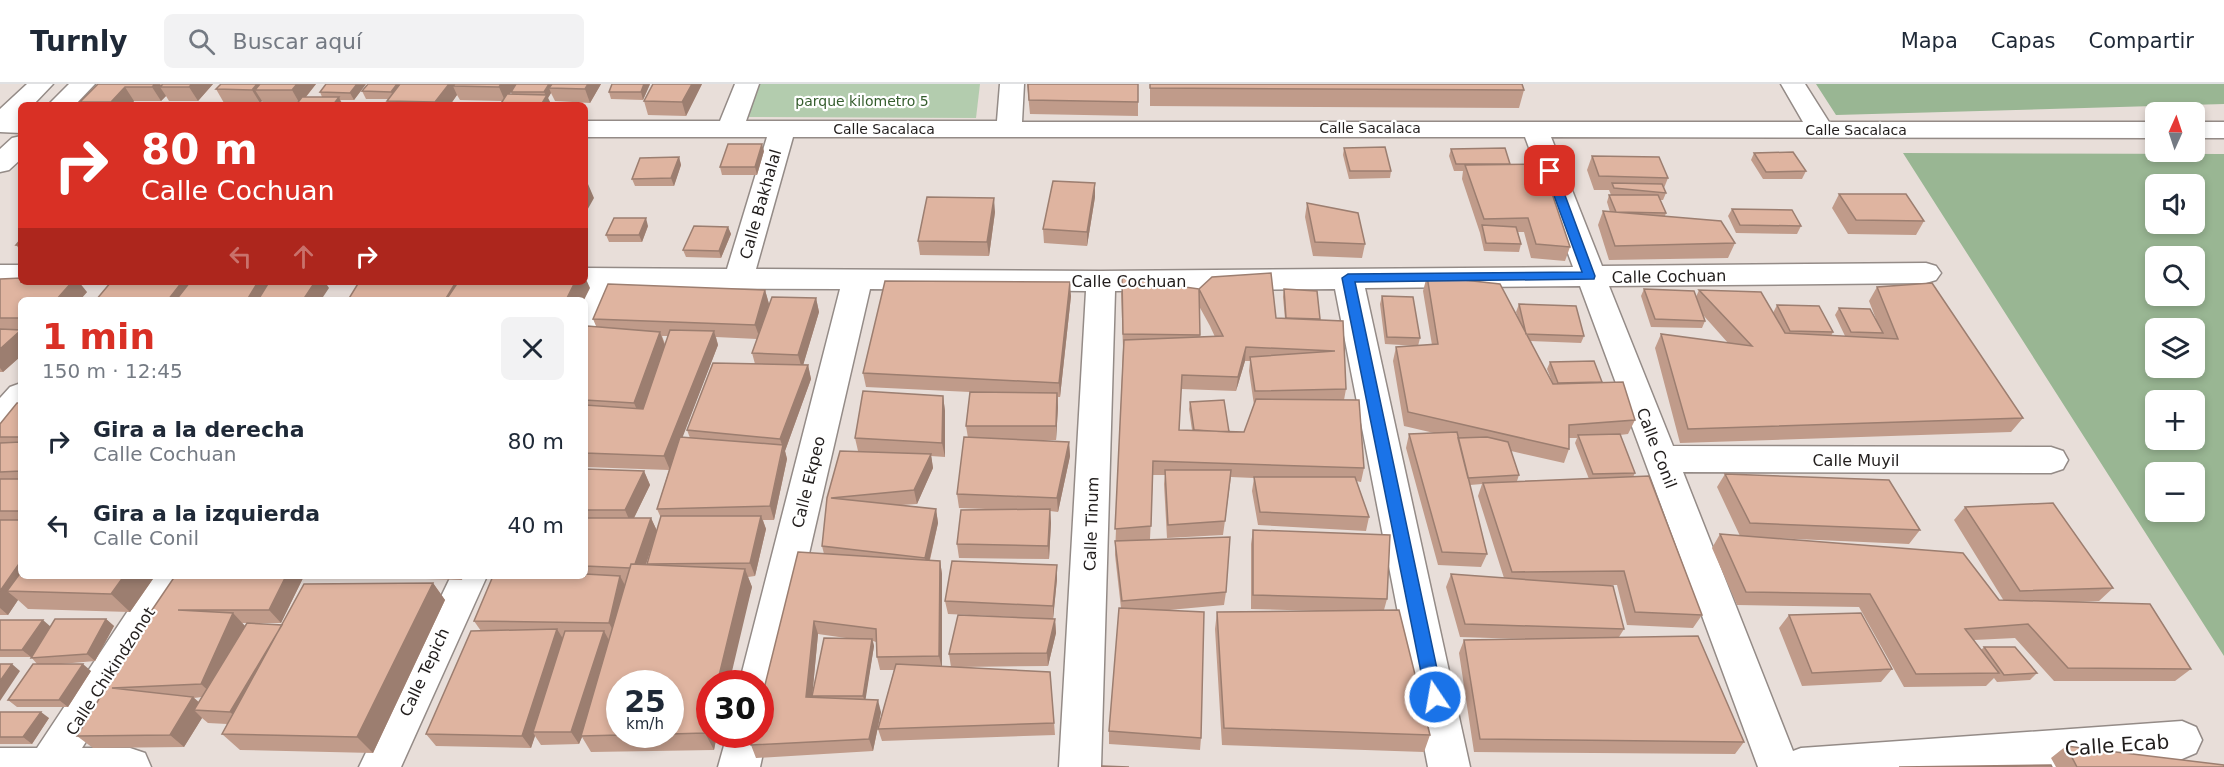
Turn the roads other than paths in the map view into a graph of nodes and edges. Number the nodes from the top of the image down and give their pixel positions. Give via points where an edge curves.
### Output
1 (41, 84) edge
2 (83, 84) edge
3 (747, 84) edge
4 (1012, 84) edge
5 (1793, 84) edge
6 (22, 102) edge
7 (65, 102) edge
8 (18, 106) edge
9 (0, 123) edge
10 (18, 125) edge
11 (1009, 128) junction
12 (1534, 128) junction
13 (588, 129) edge
14 (730, 129) junction
15 (782, 129) junction
16 (2145, 130) edge
17 (2205, 130) edge
18 (2224, 130) edge
19 (1821, 131) junction
20 (18, 147) edge
21 (0, 164) edge
22 (1926, 273) dead end
23 (0, 275) edge
24 (18, 275) edge
25 (1589, 276) junction
26 (596, 278) edge
27 (739, 278) junction
28 (1348, 278) junction
29 (857, 280) junction
30 (1101, 281) junction
31 (588, 313) edge
32 (18, 399) edge
33 (0, 420) edge
34 (1662, 459) junction
35 (2051, 460) dead end
36 (169, 579) edge
37 (468, 579) edge
38 (762, 670) edge
39 (2182, 740) dead end
40 (744, 748) edge
41 (48, 766) edge
42 (0, 767) edge
43 (130, 767) edge
44 (380, 767) edge
45 (739, 767) edge
46 (1080, 767) edge
47 (1449, 767) edge
48 (1779, 767) edge
49 (1801, 767) edge

1 - 6 street
2 - 7 street
3 - 14 street
4 - 11 street
5 - 19 street
8 - 9 street
9 - 10 street
11 - 12 street, Calle Sacalaca
11 - 15 street, Calle Sacalaca
12 - 19 street, Calle Sacalaca
12 - 25 street, Calle Conil
13 - 14 street, Calle Sacalaca
14 - 15 street, Calle Sacalaca
15 - 27 street, Calle Bakhalal
16 - 19 street, Calle Sacalaca
17 - 18 street
20 - 21 street
22 - 25 street, Calle Cochuan
23 - 24 street
25 - 28 street, Calle Cochuan
25 - 34 street, Calle Conil
26 - 27 street, Calle Cochuan
26 - 31 street
27 - 29 street, Calle Cochuan
28 - 30 street, Calle Cochuan
28 - 47 street
29 - 30 street, Calle Cochuan
29 - 38 street, Calle Ekpeo
30 - 46 street, Calle Tinum
32 - 33 street
34 - 35 street, Calle Muyil
34 - 48 street, Calle Conil
36 - 41 street, Calle Chikindzonot
37 - 44 street, Calle Tepich
39 - 49 street, Calle Ecab
40 - 45 street
41 - 42 street
41 - 43 street

